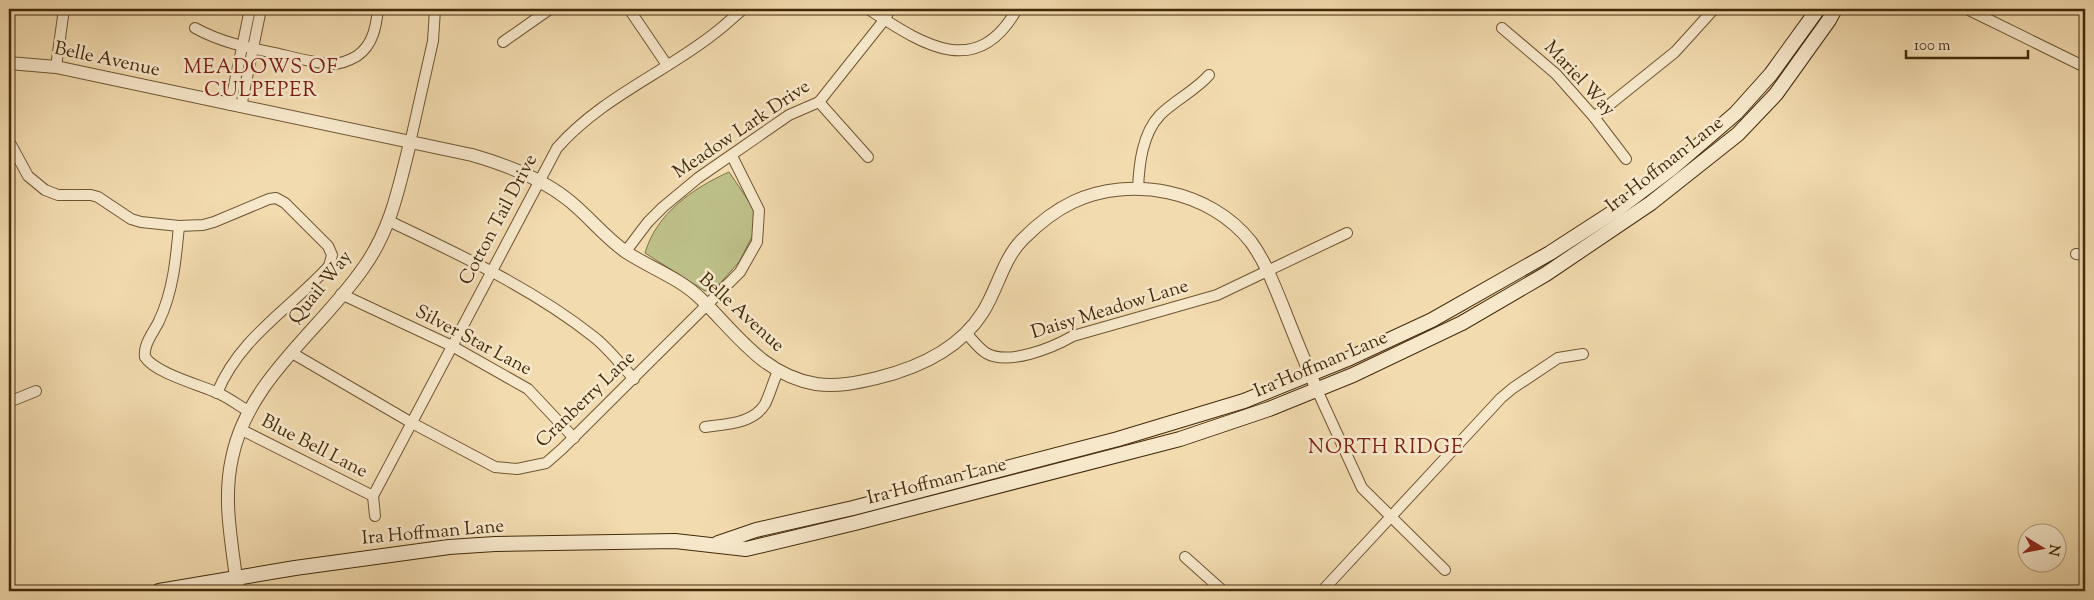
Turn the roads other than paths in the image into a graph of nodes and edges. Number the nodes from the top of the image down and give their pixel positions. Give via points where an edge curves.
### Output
1 (64, 9) edge
2 (250, 9) edge
3 (261, 9) edge
4 (378, 9) edge
5 (435, 9) edge
6 (550, 9) edge
7 (628, 9) edge
8 (743, 9) edge
9 (868, 9) edge
10 (890, 9) edge
11 (1017, 9) edge
12 (1714, 9) edge
13 (1818, 9) edge
14 (1835, 9) edge
15 (1967, 9) edge
16 (885, 19) junction
17 (195, 28) dead end
18 (1502, 28) dead end
19 (503, 42) dead end
20 (248, 47) junction
21 (9, 62) edge
22 (667, 65) junction
23 (2085, 67) edge
24 (56, 68) junction
25 (1209, 75) dead end
26 (819, 102) junction
27 (235, 106) junction
28 (1594, 117) junction
29 (9, 141) edge
30 (410, 143) junction
31 (732, 156) junction
32 (868, 157) dead end
33 (1626, 159) dead end
34 (539, 181) junction
35 (1138, 189) junction
36 (389, 222) junction
37 (179, 226) junction
38 (1348, 233) dead end
39 (626, 252) junction
40 (492, 271) junction
41 (1268, 272) junction
42 (342, 294) junction
43 (707, 306) junction
44 (966, 333) junction
45 (452, 346) junction
46 (292, 353) junction
47 (1583, 354) dead end
48 (778, 371) junction
49 (1310, 373) junction
50 (634, 379) junction
51 (1317, 390) junction
52 (36, 391) dead end
53 (218, 393) junction
54 (9, 402) edge
55 (248, 412) junction
56 (412, 423) junction
57 (705, 428) dead end
58 (240, 429) junction
59 (574, 438) junction
60 (373, 496) junction
61 (375, 516) dead end
62 (1391, 517) junction
63 (712, 545) junction
64 (1185, 557) dead end
65 (1445, 570) dead end
66 (238, 585) edge
67 (159, 591) edge
68 (1223, 591) edge
69 (1322, 591) edge

1 - 24 street
2 - 20 street
3 - 20 street
4 - 20 street via 369,44 347,61 332,64
5 - 30 street, Quail Way via 433,40
6 - 19 street
7 - 22 street
8 - 22 street, Cotton Tail Drive via 711,36
9 - 16 street
10 - 16 street, Meadow Lark Drive
11 - 16 street via 1010,22 992,40 979,48 965,50 951,50 928,43
12 - 28 street via 1675,52
13 - 49 main road, Ira Hoffman Lane via 1771,74 1736,113 1632,199 1550,253 1432,320
14 - 51 main road, Ira Hoffman Lane via 1776,94 1738,134 1651,203 1546,274 1462,323
15 - 23 street
16 - 26 street, Meadow Lark Drive
17 - 20 street via 221,40
18 - 28 street, Mariel Way via 1556,74
20 - 27 street
21 - 24 street, Belle Avenue
22 - 34 street, Cotton Tail Drive via 598,109 573,130 557,148
24 - 27 street, Belle Avenue
25 - 35 street via 1159,116 1146,139
26 - 31 street, Meadow Lark Drive via 789,115
26 - 32 street
27 - 30 street, Belle Avenue
28 - 33 street, Mariel Way
29 - 37 street via 28,176 45,190 58,195 91,195 136,221
30 - 34 street, Belle Avenue via 495,161
30 - 36 street, Quail Way
31 - 39 street, Meadow Lark Drive via 698,178 663,207
31 - 43 street, Cranberry Lane via 759,210 758,242 740,272
34 - 39 street, Belle Avenue via 570,201
34 - 40 street, Cotton Tail Drive
35 - 41 street, Belle Avenue via 1179,194 1222,216 1249,240
35 - 44 street, Belle Avenue via 1086,197 1045,219 1014,249 984,310
36 - 40 street
36 - 42 street, Quail Way via 364,267
37 - 53 street via 168,300 145,348 145,357 151,364 179,378
37 - 53 street via 214,222 276,198 328,246 332,255 327,268 241,351
38 - 41 street, Daisy Meadow Lane
39 - 43 street, Belle Avenue via 683,285
40 - 45 street, Cotton Tail Drive
40 - 50 street via 556,309 596,339
41 - 44 street, Daisy Meadow Lane via 1217,295 1118,322 1073,336 1054,347 1023,355 1004,358 986,353
41 - 49 street, Belle Avenue
42 - 45 street, Silver Star Lane
42 - 46 street, Quail Way
43 - 48 street, Belle Avenue via 747,348
43 - 50 street, Cranberry Lane
44 - 48 street, Belle Avenue via 923,363 854,383 820,384
45 - 56 street, Cotton Tail Drive
45 - 59 street, Silver Star Lane via 528,389
46 - 55 street, Quail Way
46 - 56 street, Cranberry Lane
47 - 62 street via 1558,358 1507,392
48 - 57 street via 764,405 754,416
49 - 51 street, Belle Avenue
49 - 63 main road, Ira Hoffman Lane via 1244,401 1118,439 756,530
50 - 59 street, Cranberry Lane
51 - 62 street, Belle Avenue via 1358,482
51 - 63 main road, Ira Hoffman Lane via 1180,439 855,523 746,548
52 - 54 street
53 - 55 street
55 - 58 street, Quail Way
56 - 59 street, Cranberry Lane via 495,467 518,469 546,463
56 - 60 street, Cotton Tail Drive
58 - 60 street, Blue Bell Lane
58 - 66 street, Quail Way via 227,498
60 - 61 street
62 - 65 street, Belle Avenue
62 - 69 street
63 - 66 main road, Ira Hoffman Lane via 675,541 495,544 412,550
64 - 68 street
66 - 67 main road, Ira Hoffman Lane

